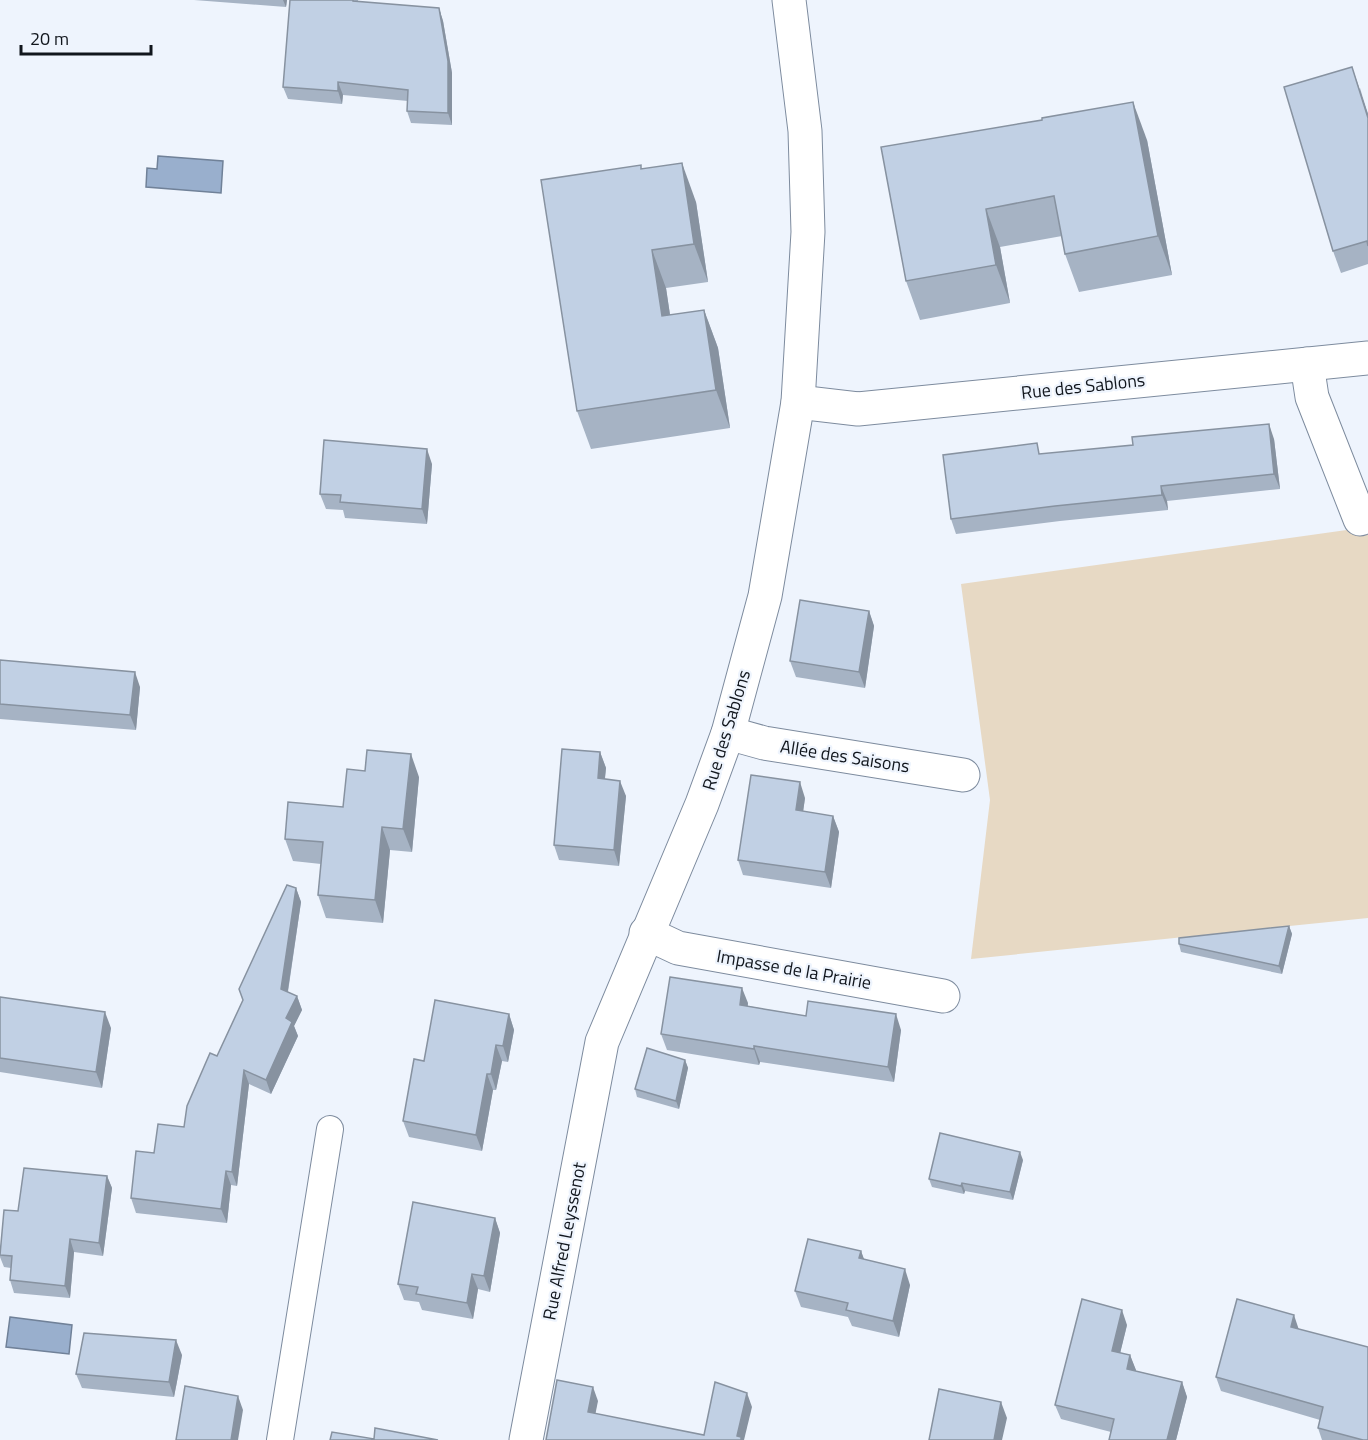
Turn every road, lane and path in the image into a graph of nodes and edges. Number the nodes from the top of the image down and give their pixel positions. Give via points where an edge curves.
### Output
1 (789, 0) edge
2 (1368, 358) edge
3 (1307, 364) junction
4 (798, 402) junction
5 (1360, 519) dead end
6 (728, 733) junction
7 (963, 775) dead end
8 (646, 933) junction
9 (943, 996) dead end
10 (602, 1042) joint
11 (330, 1129) dead end
12 (280, 1440) edge
13 (526, 1440) edge

1 - 4 street, Rue des Sablons via 805,131 808,232
2 - 3 street, Rue des Sablons
3 - 4 street, Rue des Sablons via 858,409
3 - 5 street via 1312,397
4 - 6 street, Rue des Sablons via 765,596
6 - 7 street, Allée des Saisons
6 - 8 street, Rue des Sablons
8 - 9 street, Impasse de la Prairie via 678,948
8 - 10 street, Rue des Sablons
10 - 13 street, Rue Alfred Leyssenot
11 - 12 lane

